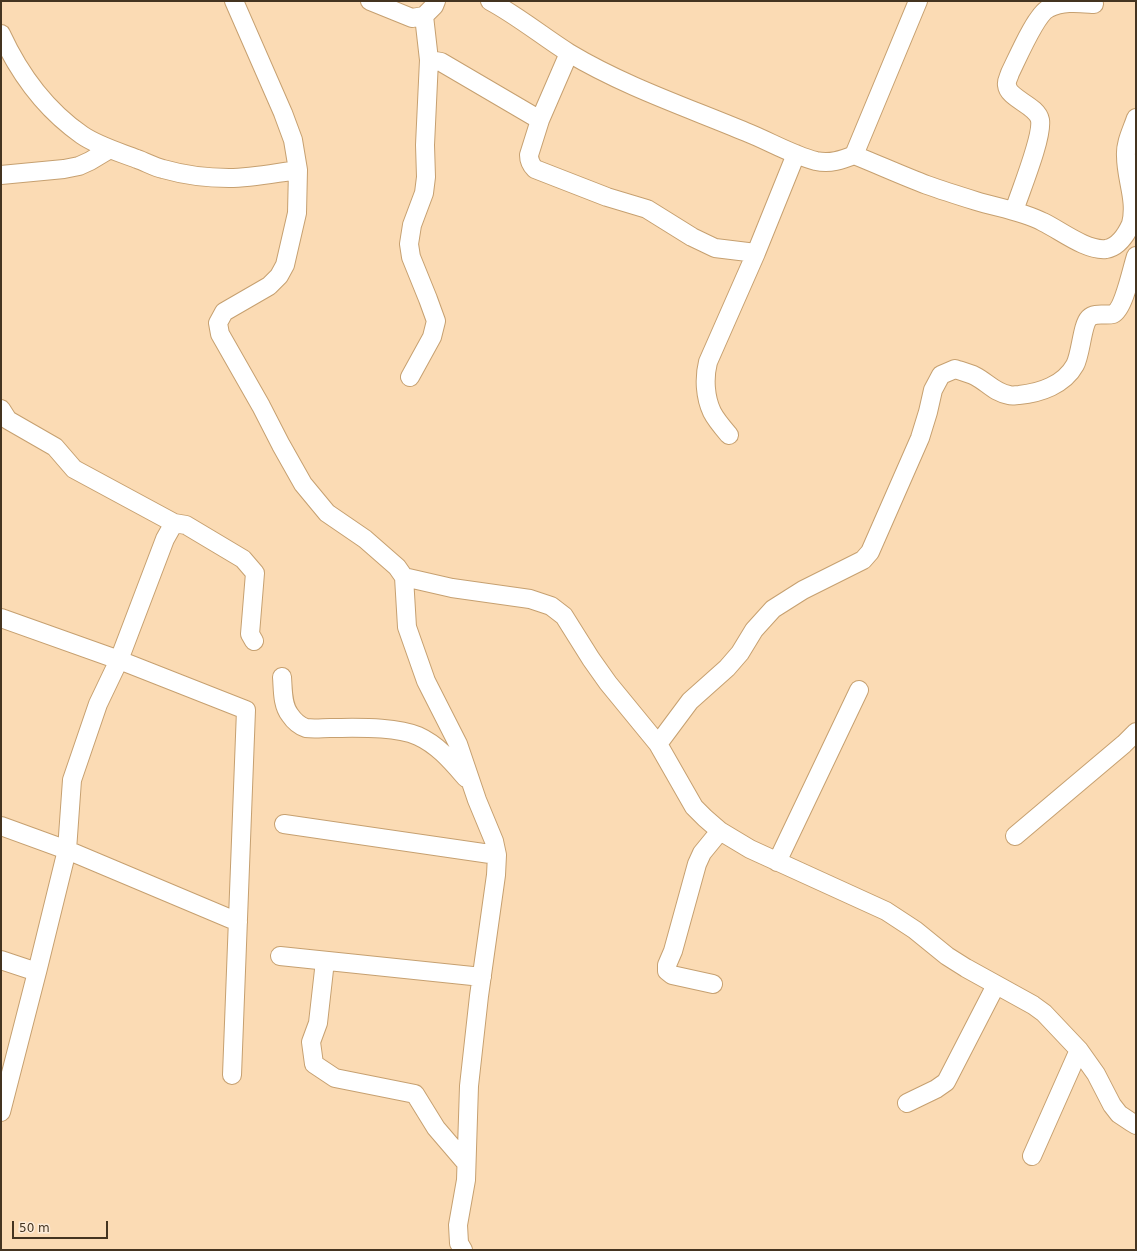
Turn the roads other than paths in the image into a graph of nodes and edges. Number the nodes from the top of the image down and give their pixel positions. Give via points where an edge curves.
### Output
1 (234, 1) edge
2 (370, 1) edge
3 (436, 1) edge
4 (490, 1) edge
5 (918, 1) edge
6 (1094, 4) dead end
7 (424, 16) junction
8 (1, 34) edge
9 (569, 53) junction
10 (429, 60) junction
11 (1136, 118) edge
12 (540, 120) junction
13 (110, 149) junction
14 (796, 154) junction
15 (854, 155) junction
16 (298, 170) junction
17 (1, 175) edge
18 (1014, 211) junction
19 (1114, 247) junction
20 (756, 253) junction
21 (1136, 254) edge
22 (410, 377) dead end
23 (1, 409) edge
24 (729, 435) dead end
25 (174, 523) junction
26 (404, 577) junction
27 (1, 618) edge
28 (254, 641) dead end
29 (118, 660) junction
30 (282, 677) dead end
31 (859, 690) dead end
32 (1136, 732) edge
33 (658, 744) junction
34 (472, 784) junction
35 (284, 824) dead end
36 (1, 826) edge
37 (720, 831) junction
38 (1015, 836) dead end
39 (67, 850) junction
40 (497, 855) junction
41 (777, 862) junction
42 (238, 922) junction
43 (280, 956) dead end
44 (1, 960) edge
45 (325, 961) junction
46 (37, 972) junction
47 (482, 977) junction
48 (713, 984) dead end
49 (996, 985) junction
50 (1078, 1050) junction
51 (232, 1075) dead end
52 (3, 1093) edge
53 (907, 1103) dead end
54 (1, 1112) edge
55 (1136, 1124) edge
56 (1032, 1156) dead end
57 (466, 1163) junction
58 (463, 1250) edge

1 - 16 street via 283,113
2 - 7 street via 412,18
3 - 7 street
4 - 9 street
5 - 15 street
6 - 18 street via 1068,3 1043,11 1010,73 1008,89 1036,112 1040,124 1037,142
7 - 10 street
8 - 13 street via 28,83 69,125 83,136
9 - 12 street
9 - 14 street via 638,88
10 - 12 street via 441,62
10 - 22 street via 425,185 412,225 409,244 411,258 436,321 432,337
11 - 19 street via 1125,155 1134,196 1134,216 1123,238
12 - 20 street via 529,155 531,165 535,169 607,197 647,209 715,248
13 - 16 street via 162,169 192,175 247,178
13 - 17 street via 80,166
14 - 15 street via 826,162
14 - 20 street
15 - 18 street via 926,185
16 - 26 street via 297,213 285,265 270,286 224,312 219,329 303,484 327,513 365,539 397,567
18 - 19 street via 1035,218 1088,245 1105,249
19 - 21 street via 1128,249
20 - 24 street via 708,362 705,375 712,412
21 - 33 street via 1117,312 1089,318 1076,364 1065,378 1048,389 1010,396 994,390 975,376 955,369 941,375 933,390 920,438 870,552 862,560 803,590 773,609 754,630 727,668 690,701
23 - 25 street via 8,420 55,448 74,469
25 - 28 street via 186,525 243,559 255,573 250,634
25 - 29 street via 165,539
26 - 33 street via 452,588 530,599 551,606 564,616 608,683
26 - 34 street via 407,627 426,681 458,744
27 - 29 street
29 - 39 street via 98,704 72,780
29 - 42 street via 246,710
30 - 34 street via 285,705 299,725 312,728 395,731 417,736 434,745
31 - 41 street
32 - 38 street
33 - 37 street via 694,807
34 - 40 street
35 - 40 street
36 - 39 street
37 - 41 street
37 - 48 street via 702,853 697,864 673,951 666,964 667,971 672,975
39 - 42 street
39 - 46 street
40 - 47 street
41 - 49 street via 886,912 915,930 947,956
42 - 51 street
43 - 45 street
44 - 46 street
45 - 47 street
45 - 57 street via 318,1022 311,1042 314,1064 335,1078 415,1094 436,1128
46 - 52 street
47 - 57 street via 469,1086
49 - 50 street via 1044,1013
49 - 53 street via 946,1082
50 - 55 street via 1096,1074 1119,1114
50 - 56 street
52 - 54 street
57 - 58 street via 466,1180 458,1225 459,1243

